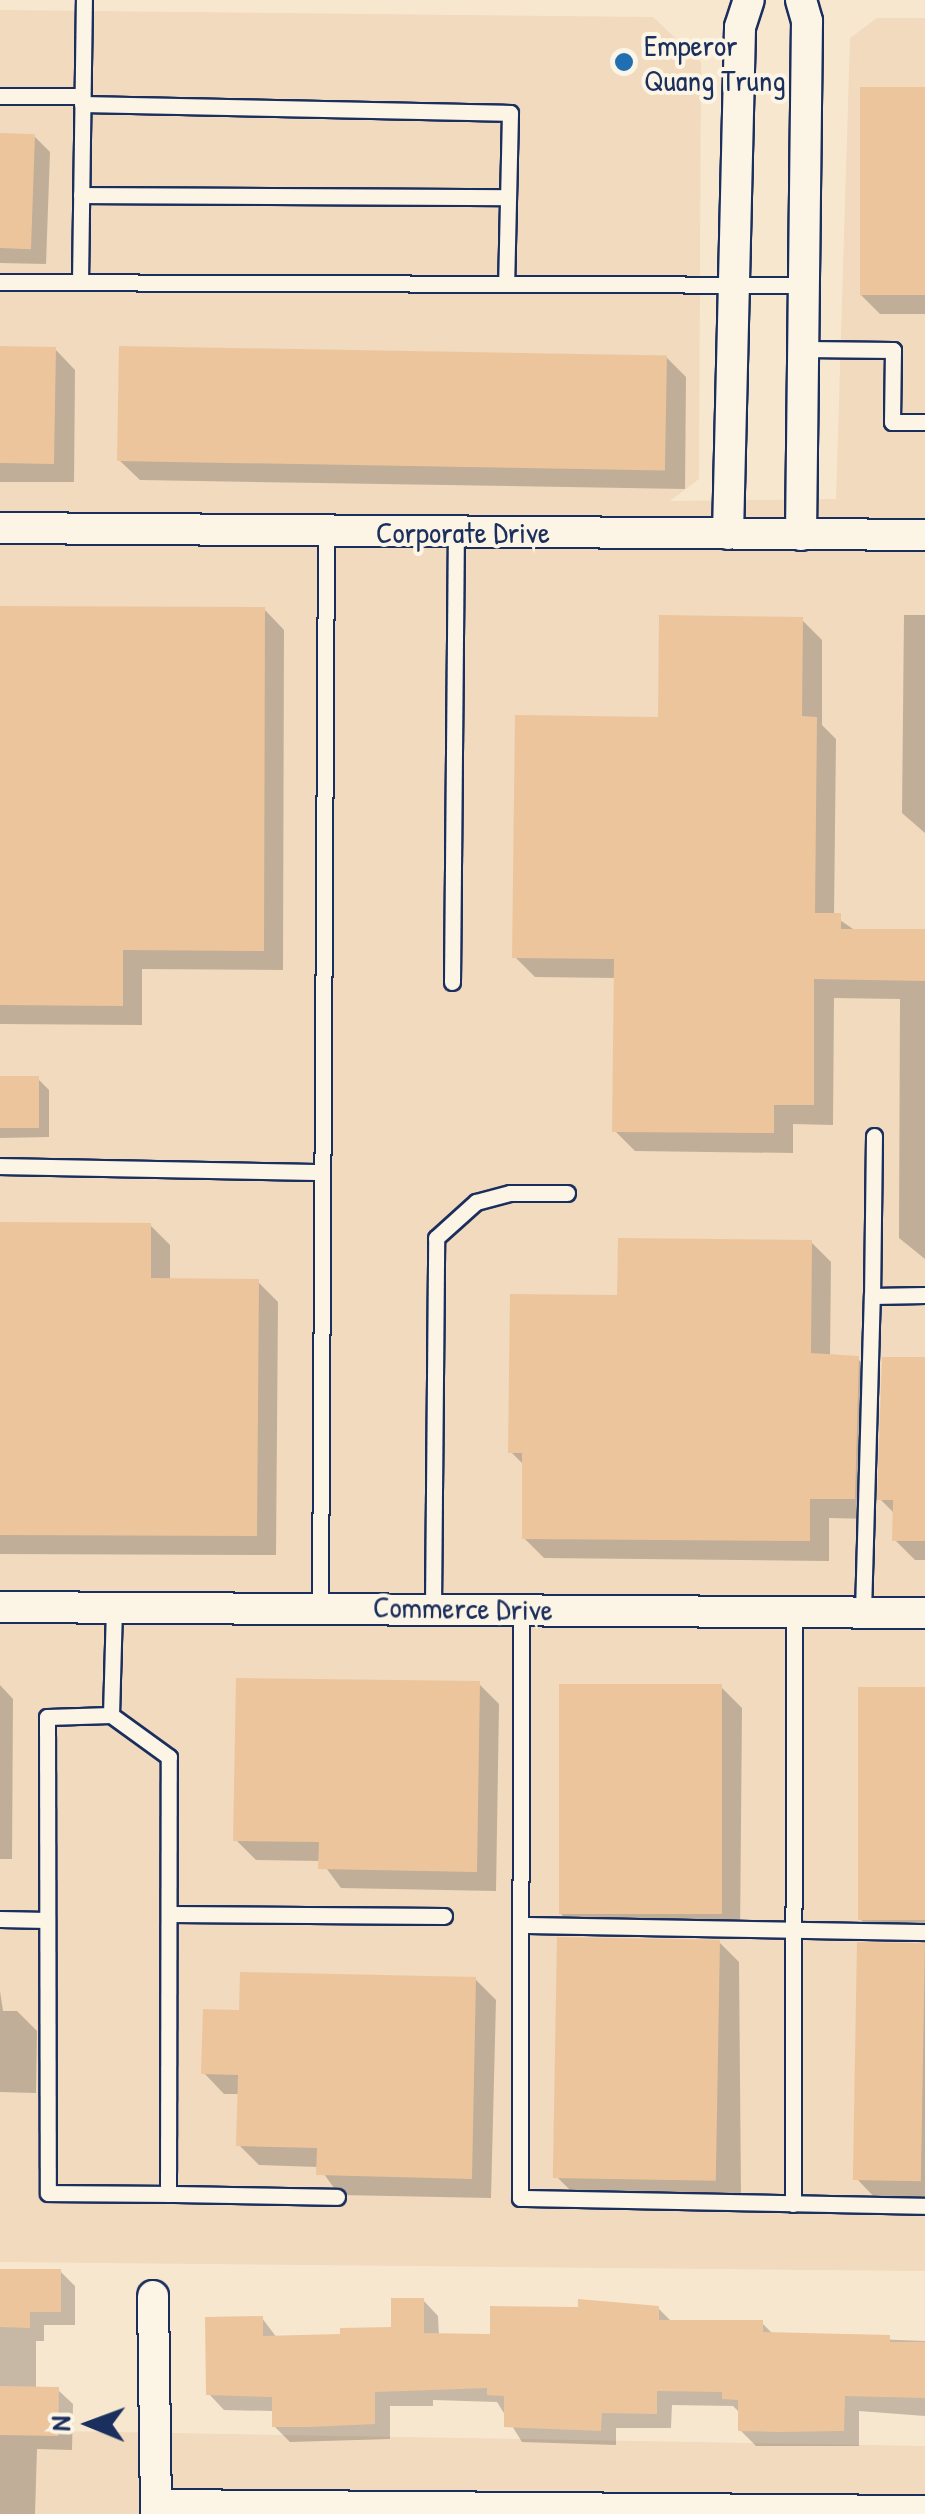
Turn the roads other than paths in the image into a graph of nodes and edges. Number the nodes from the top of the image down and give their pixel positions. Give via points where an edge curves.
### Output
1 (84, 0) edge
2 (749, 0) edge
3 (800, 0) edge
4 (0, 96) edge
5 (82, 100) junction
6 (81, 195) junction
7 (508, 197) junction
8 (0, 282) edge
9 (80, 282) junction
10 (506, 283) junction
11 (734, 285) junction
12 (806, 285) junction
13 (805, 349) junction
14 (925, 422) edge
15 (0, 528) edge
16 (326, 530) junction
17 (456, 532) junction
18 (728, 534) junction
19 (801, 534) junction
20 (925, 535) edge
21 (452, 982) dead end
22 (874, 1136) dead end
23 (0, 1166) edge
24 (321, 1172) junction
25 (566, 1193) dead end
26 (925, 1295) edge
27 (872, 1296) junction
28 (114, 1606) junction
29 (320, 1606) junction
30 (433, 1607) junction
31 (0, 1608) edge
32 (521, 1609) junction
33 (794, 1610) junction
34 (863, 1612) junction
35 (925, 1613) edge
36 (111, 1715) junction
37 (170, 1914) junction
38 (444, 1916) dead end
39 (0, 1919) edge
40 (48, 1920) junction
41 (521, 1925) junction
42 (793, 1929) junction
43 (925, 1932) edge
44 (168, 2194) junction
45 (336, 2198) dead end
46 (793, 2204) junction
47 (925, 2206) edge
48 (153, 2296) dead end
49 (156, 2510) edge
50 (925, 2511) edge

1 - 5 lane
2 - 11 street via 740,27
3 - 12 street via 806,21
4 - 5 lane
5 - 6 lane
5 - 7 lane via 510,113
6 - 7 lane
6 - 9 lane
7 - 10 lane
8 - 9 lane
9 - 10 lane
10 - 11 lane
11 - 12 lane
11 - 18 street
12 - 13 street
13 - 14 lane via 893,350 892,422
13 - 19 street
15 - 16 street, Corporate Drive
16 - 17 street, Corporate Drive
16 - 24 lane
17 - 18 street, Corporate Drive
17 - 21 lane
18 - 19 street, Corporate Drive
19 - 20 street, Corporate Drive
22 - 27 lane
23 - 24 lane
24 - 29 lane
25 - 30 lane via 510,1193 476,1202 436,1238
26 - 27 lane
27 - 34 lane
28 - 29 street, Commerce Drive
28 - 31 street, Commerce Drive
28 - 36 lane
29 - 30 street, Commerce Drive
30 - 32 street, Commerce Drive
32 - 33 street, Commerce Drive
32 - 41 lane
33 - 34 street, Commerce Drive
33 - 42 lane
34 - 35 street, Commerce Drive
36 - 37 lane via 170,1758
36 - 40 lane via 47,1718
37 - 38 lane
37 - 44 lane
39 - 40 lane
40 - 44 lane via 48,2193
41 - 42 lane
41 - 46 lane via 520,2198
42 - 43 lane
42 - 46 lane
44 - 45 lane
46 - 47 lane
48 - 49 street
49 - 50 street

